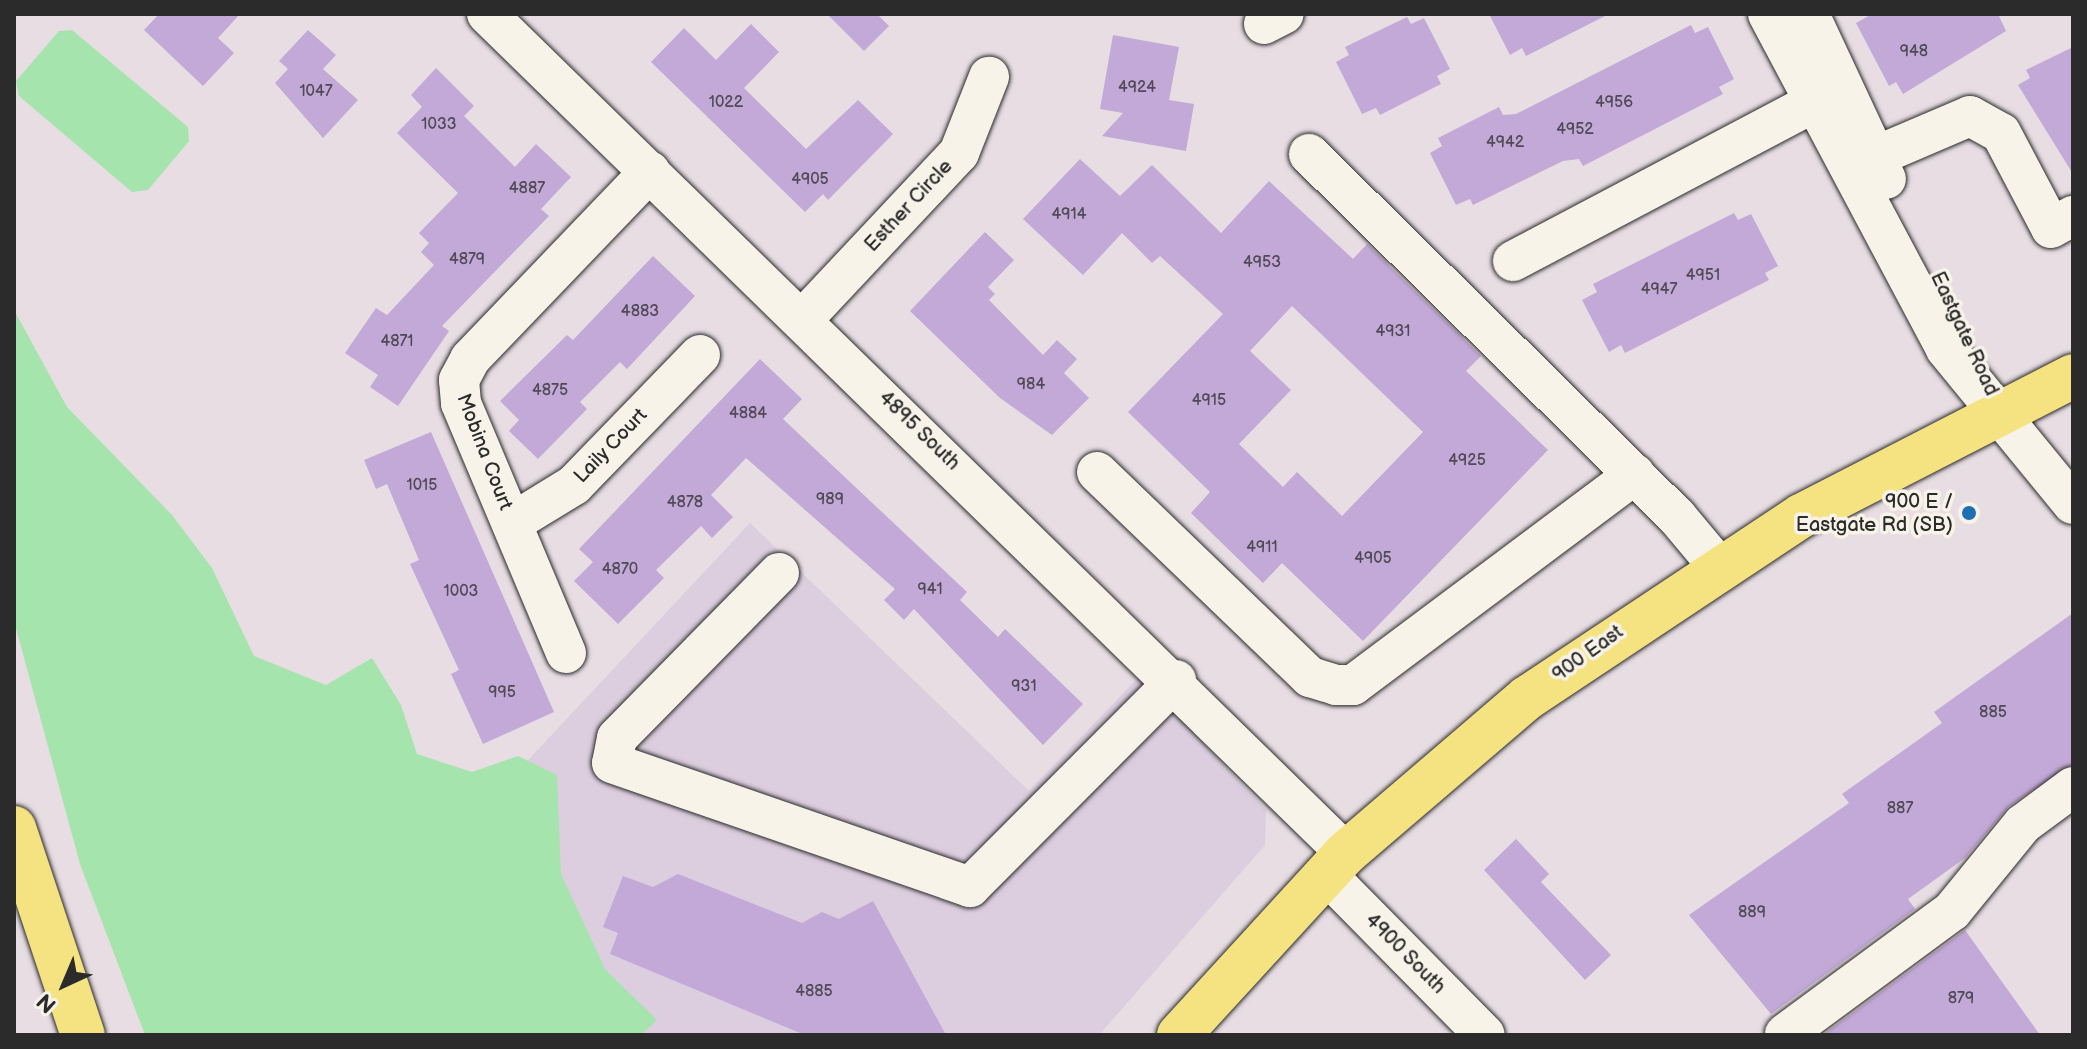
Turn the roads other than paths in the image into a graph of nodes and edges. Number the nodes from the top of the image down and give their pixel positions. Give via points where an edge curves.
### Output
1 (487, 14) edge
2 (1768, 14) edge
3 (1809, 14) edge
4 (989, 77) dead end
5 (1830, 95) junction
6 (1309, 154) dead end
7 (1864, 160) junction
8 (650, 171) junction
9 (2073, 216) edge
10 (1513, 261) dead end
11 (803, 319) junction
12 (700, 355) dead end
13 (2073, 376) edge
14 (2000, 412) junction
15 (1097, 472) dead end
16 (1635, 474) junction
17 (2073, 504) edge
18 (512, 523) junction
19 (1718, 566) junction
20 (779, 573) dead end
21 (566, 653) dead end
22 (1176, 680) junction
23 (2073, 787) edge
24 (14, 828) edge
25 (1336, 863) junction
26 (1785, 1034) edge
27 (83, 1035) edge
28 (1179, 1035) edge
29 (1485, 1035) edge

1 - 8 street, 4895 South
2 - 5 street, Eastgate Road
3 - 5 street, Eastgate Road
4 - 11 street, Esther Circle via 959,153
5 - 7 street, Eastgate Road
5 - 10 street
6 - 16 street
7 - 9 street via 1958,117 1982,119 2007,143 2051,228
7 - 14 street, Eastgate Road via 1946,349
8 - 11 street, 4895 South
8 - 18 street, Mobina Court via 462,372 461,403
11 - 22 street, 4895 South
12 - 18 street, Laily Court via 574,485
13 - 14 main road, 900 East
14 - 17 street, Eastgate Road
14 - 19 main road, 900 East
15 - 16 street via 1310,677 1336,685 1353,685
16 - 19 street
18 - 21 street, Mobina Court
19 - 25 main road, 900 East via 1527,698
20 - 22 street via 617,738 612,763 970,887
22 - 25 street, 4895 South
23 - 26 street via 2023,824 1952,911
24 - 27 main road
25 - 28 main road, 900 East
25 - 29 street, 4900 South

